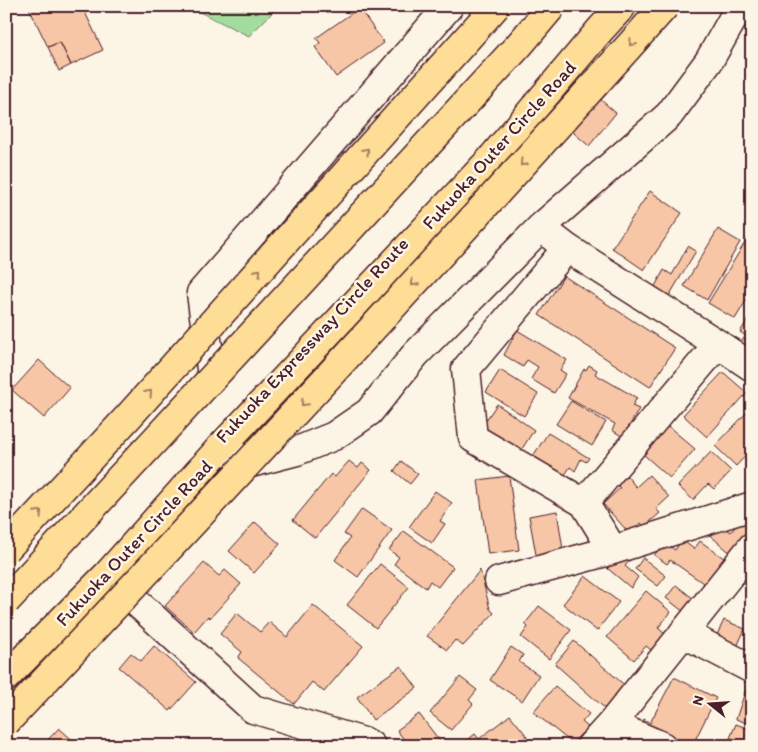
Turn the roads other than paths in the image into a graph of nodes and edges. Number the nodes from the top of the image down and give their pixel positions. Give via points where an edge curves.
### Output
1 (449, 6) edge
2 (496, 6) edge
3 (551, 6) edge
4 (616, 6) edge
5 (622, 6) edge
6 (665, 6) edge
7 (740, 6) edge
8 (540, 228) junction
9 (567, 248) junction
10 (718, 344) junction
11 (752, 367) edge
12 (212, 376) junction
13 (220, 448) junction
14 (584, 502) junction
15 (752, 506) edge
16 (752, 547) edge
17 (6, 549) edge
18 (612, 550) junction
19 (107, 575) junction
20 (499, 582) dead end
21 (6, 593) edge
22 (6, 601) edge
23 (683, 633) junction
24 (752, 669) edge
25 (6, 672) edge
26 (6, 677) edge
27 (6, 722) edge
28 (611, 724) junction
29 (371, 746) edge
30 (591, 746) edge
31 (662, 746) edge

1 - 12 street via 201,293
17 -> 2 highway, bridge via 143,401
3 - 12 highway via 475,95
3 - 22 highway, bridge
4 - 25 highway, Fukuoka Expressway Circle Route
5 - 13 highway, Fukuoka Outer Circle Road via 491,159
6 -> 27 highway, bridge via 230,483
7 - 8 street via 709,62 669,116
8 - 9 street
8 - 13 street via 415,355 369,412 334,436 297,451 251,463
9 - 10 street
9 - 14 street via 466,370 473,438
10 - 11 street
10 - 14 street
12 - 21 highway
13 - 19 highway, Fukuoka Outer Circle Road
14 - 18 street
15 - 18 street
16 - 23 street
18 - 20 street
19 - 26 highway, Fukuoka Outer Circle Road
19 - 29 street via 252,709
23 - 24 street
23 - 28 street
28 - 30 street
28 - 31 street

